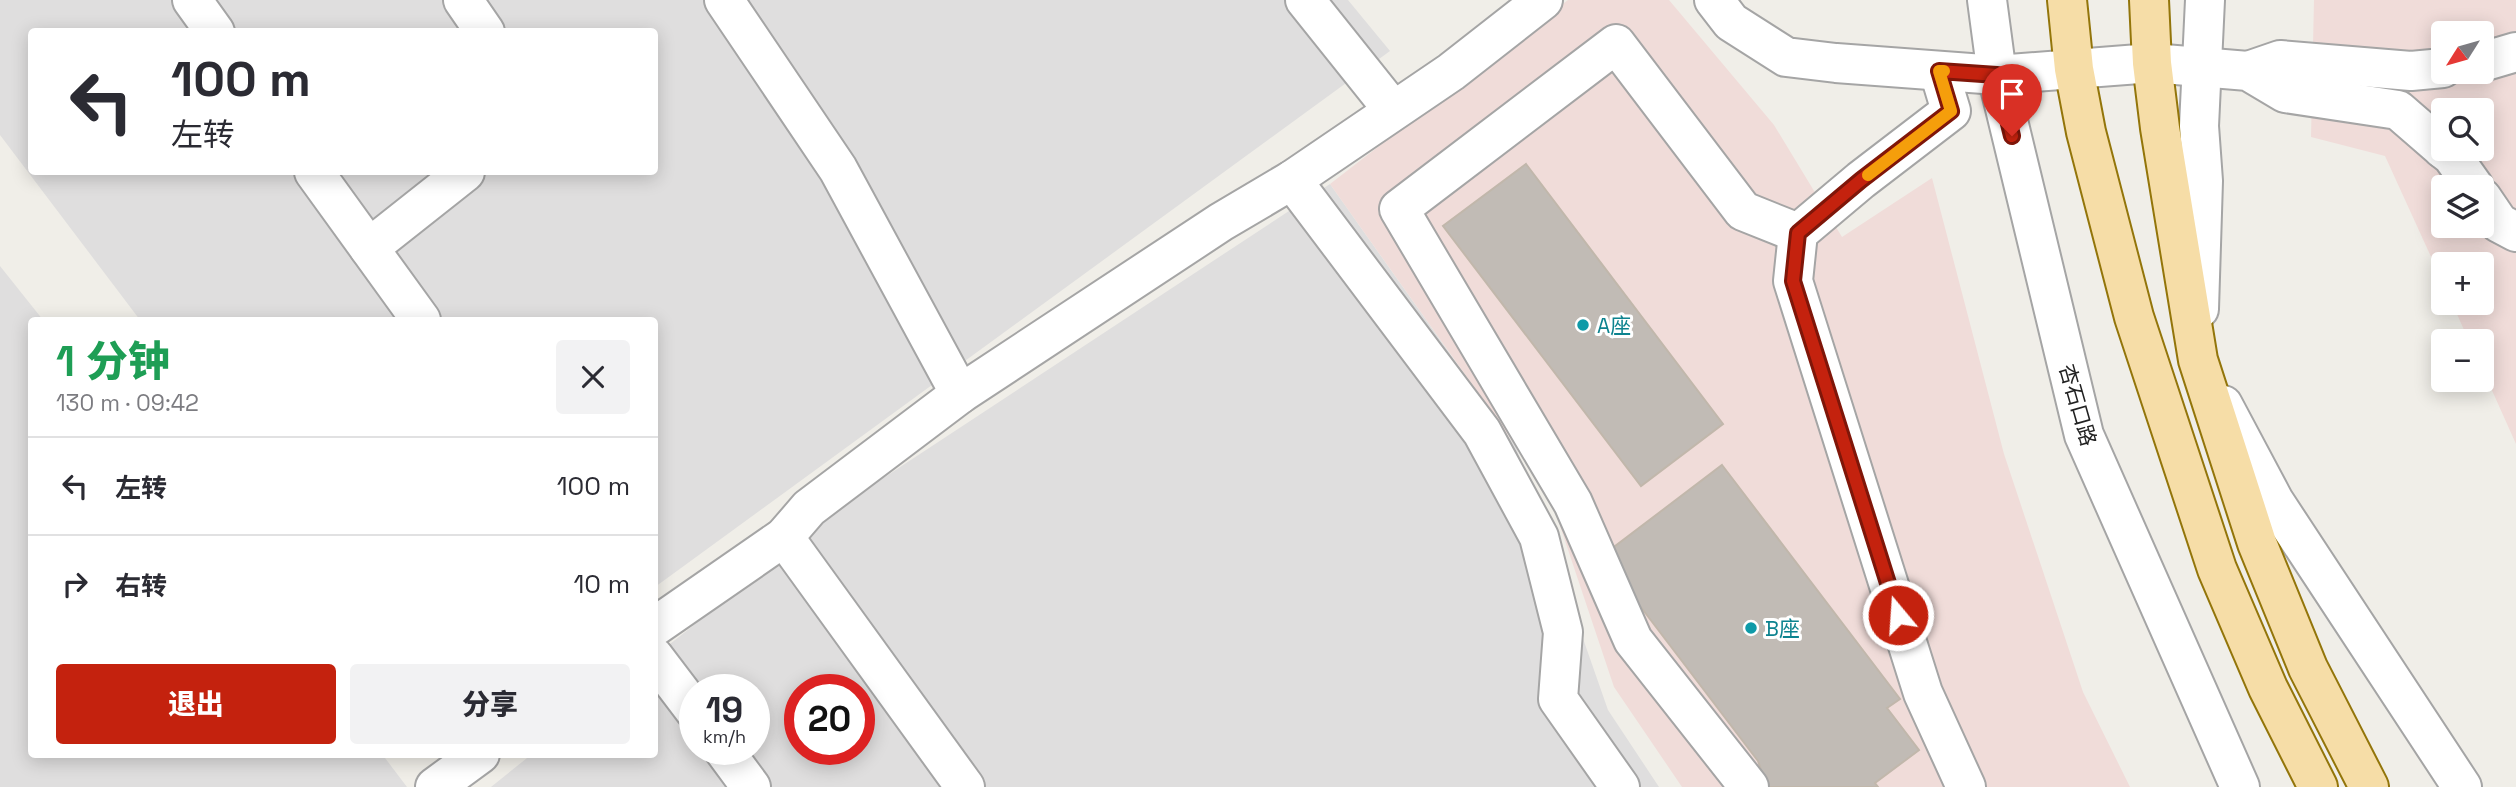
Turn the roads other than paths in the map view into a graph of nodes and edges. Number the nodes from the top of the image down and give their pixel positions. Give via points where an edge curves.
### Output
1 (192, 0) edge
2 (463, 0) edge
3 (724, 0) edge
4 (1305, 0) edge
5 (1543, 0) edge
6 (1714, 0) edge
7 (1987, 0) edge
8 (2067, 0) edge
9 (2149, 0) edge
10 (2205, 0) edge
11 (212, 28) edge
12 (482, 28) edge
13 (2516, 52) edge
14 (2494, 58) edge
15 (2152, 63) junction
16 (2201, 66) junction
17 (2074, 69) junction
18 (2431, 69) edge
19 (1939, 71) junction
20 (2248, 71) junction
21 (1997, 75) junction
22 (1393, 110) junction
23 (2431, 139) edge
24 (316, 175) edge
25 (461, 175) edge
26 (1292, 180) junction
27 (2494, 216) edge
28 (2516, 232) edge
29 (1798, 233) junction
30 (369, 248) junction
31 (419, 317) edge
32 (2198, 360) junction
33 (960, 394) junction
34 (784, 537) junction
35 (658, 624) edge
36 (658, 662) edge
37 (679, 690) edge
38 (475, 758) edge
39 (735, 765) edge
40 (435, 787) edge
41 (751, 787) edge
42 (965, 787) edge
43 (1620, 787) edge
44 (1749, 787) edge
45 (1966, 787) edge
46 (2240, 787) edge
47 (2318, 787) edge
48 (2369, 787) edge
49 (2462, 787) edge

1 - 11 street
2 - 12 street
3 - 33 street via 838,169
4 - 22 street
5 - 22 street via 1451,72
6 - 19 street via 1731,22 1786,57
7 - 21 street, 杏石口路
8 - 17 main road
9 - 15 main road
10 - 16 street
13 - 14 street
15 - 16 street
15 - 17 street
15 - 32 main road
16 - 20 street
16 - 32 street
17 - 21 street
17 - 47 main road via 2134,317 2217,569 2268,688
18 - 20 street via 2280,60
19 - 21 street
19 - 29 street via 1951,111
20 - 23 street via 2285,93 2398,110
21 - 46 street, 杏石口路 via 2084,435
22 - 26 street
24 - 30 street
25 - 30 street
26 - 33 street
26 - 43 street via 1482,432 1539,537 1563,632 1558,699
27 - 28 street
29 - 44 street via 1743,211 1616,44 1399,209 1573,503 1633,640
29 - 45 street via 1793,281 1923,693
30 - 31 street
32 - 48 main road via 2257,543 2308,668
32 - 49 street via 2274,501
33 - 34 street via 810,508
34 - 35 street
34 - 42 street
36 - 37 street
38 - 40 street
39 - 41 street

